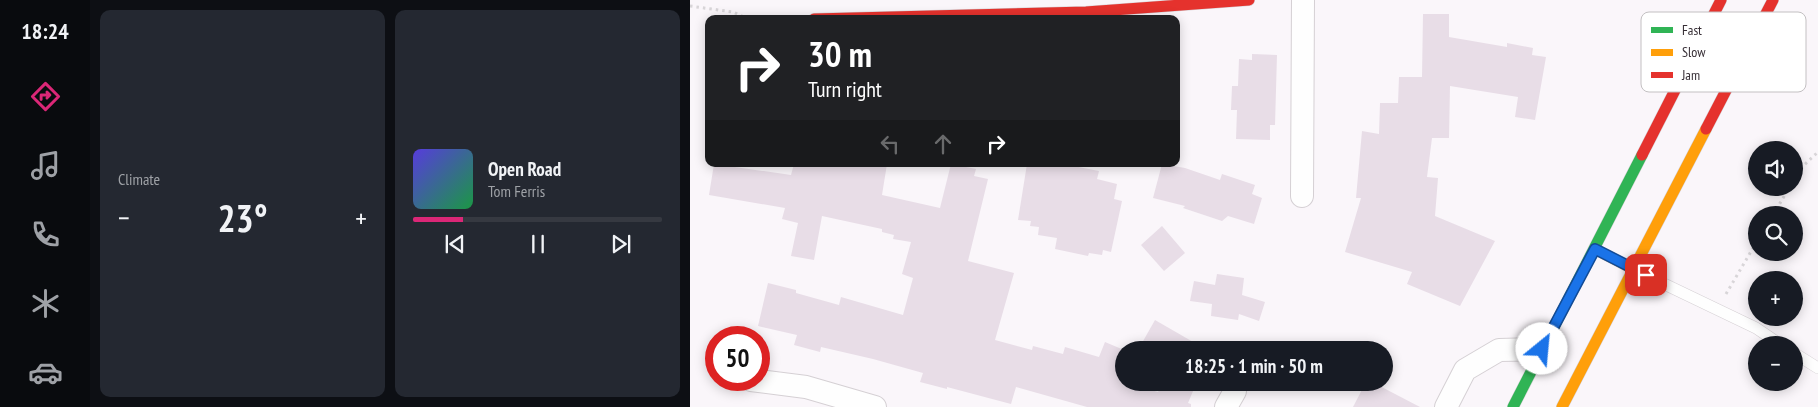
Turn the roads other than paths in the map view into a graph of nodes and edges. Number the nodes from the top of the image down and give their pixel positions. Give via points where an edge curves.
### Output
1 (1249, 0) edge
2 (1303, 0) edge
3 (1721, 0) edge
4 (1773, 0) edge
5 (1715, 12) edge
6 (1767, 12) edge
7 (1012, 15) edge
8 (1674, 92) edge
9 (1726, 92) edge
10 (1302, 196) dead end
11 (1595, 249) junction
12 (1635, 270) junction
13 (1768, 336) edge
14 (1542, 349) junction
15 (1803, 359) edge
16 (1818, 368) edge
17 (770, 382) edge
18 (1234, 391) edge
19 (875, 407) edge
20 (1226, 407) edge
21 (1446, 407) edge
22 (1513, 407) edge
23 (1562, 407) edge

1 - 7 main road via 1158,9
2 - 10 street
3 - 5 main road
4 - 6 main road
8 - 11 main road
9 - 12 main road
11 - 12 main road
11 - 14 main road
12 - 13 lane
12 - 23 main road
14 - 21 street via 1499,350 1465,370
14 - 22 main road
15 - 16 lane
17 - 19 street via 806,387
18 - 20 street

